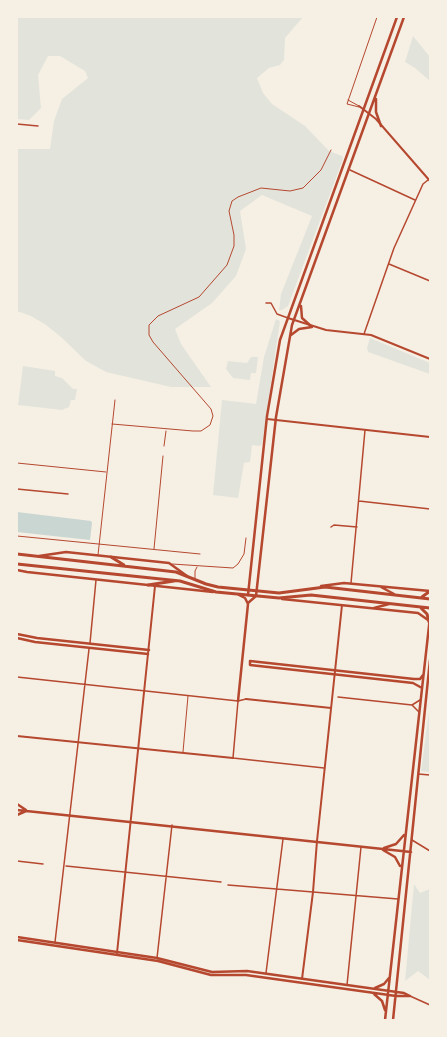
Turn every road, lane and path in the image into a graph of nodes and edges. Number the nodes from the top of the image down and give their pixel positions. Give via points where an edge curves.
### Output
1 (377, 17) edge
2 (397, 17) edge
3 (404, 17) edge
4 (377, 92) junction
5 (348, 100) junction
6 (359, 106) junction
7 (364, 110) junction
8 (369, 113) junction
9 (17, 124) edge
10 (38, 126) dead end
11 (381, 126) junction
12 (331, 150) dead end
13 (350, 170) junction
14 (429, 180) edge
15 (416, 201) junction
16 (388, 264) junction
17 (430, 281) edge
18 (302, 298) junction
19 (266, 303) dead end
20 (288, 318) junction
21 (294, 320) junction
22 (312, 327) junction
23 (364, 334) junction
24 (290, 337) junction
25 (430, 359) edge
26 (115, 400) dead end
27 (267, 419) junction
28 (275, 420) junction
29 (112, 424) junction
30 (166, 430) junction
31 (365, 430) junction
32 (430, 437) edge
33 (164, 446) dead end
34 (163, 456) dead end
35 (17, 463) edge
36 (107, 472) junction
37 (17, 489) edge
38 (68, 494) dead end
39 (359, 501) junction
40 (430, 509) edge
41 (331, 527) dead end
42 (357, 527) junction
43 (17, 536) edge
44 (246, 538) dead end
45 (99, 545) junction
46 (154, 550) junction
47 (17, 554) edge
48 (200, 554) dead end
49 (30, 556) junction
50 (98, 556) junction
51 (111, 557) junction
52 (169, 563) junction
53 (17, 564) edge
54 (198, 566) junction
55 (128, 567) junction
56 (17, 570) edge
57 (187, 576) junction
58 (96, 580) junction
59 (196, 580) junction
60 (181, 581) junction
61 (351, 584) junction
62 (148, 585) junction
63 (155, 586) junction
64 (379, 586) junction
65 (314, 588) junction
66 (248, 590) junction
67 (256, 591) junction
68 (430, 591) edge
69 (216, 592) junction
70 (238, 594) junction
71 (248, 595) junction
72 (397, 595) junction
73 (256, 596) junction
74 (418, 597) junction
75 (275, 598) junction
76 (430, 599) edge
77 (248, 604) junction
78 (394, 604) junction
79 (342, 605) junction
80 (416, 606) junction
81 (370, 608) junction
82 (430, 608) edge
83 (430, 617) edge
84 (429, 622) edge
85 (17, 634) edge
86 (17, 638) edge
87 (90, 643) junction
88 (90, 648) junction
89 (149, 650) junction
90 (148, 654) junction
91 (430, 660) edge
92 (335, 670) junction
93 (334, 674) junction
94 (424, 675) junction
95 (17, 677) edge
96 (86, 684) junction
97 (422, 689) junction
98 (145, 691) junction
99 (188, 696) junction
100 (338, 697) dead end
101 (421, 698) junction
102 (246, 699) joint
103 (238, 701) junction
104 (412, 705) junction
105 (331, 708) junction
106 (419, 713) junction
107 (17, 736) edge
108 (80, 742) junction
109 (138, 748) junction
110 (183, 753) junction
111 (233, 758) junction
112 (324, 768) junction
113 (418, 774) junction
114 (430, 775) edge
115 (17, 804) edge
116 (17, 810) edge
117 (27, 810) junction
118 (17, 815) edge
119 (71, 815) junction
120 (130, 821) junction
121 (172, 825) junction
122 (405, 831) junction
123 (283, 838) junction
124 (412, 840) junction
125 (317, 841) junction
126 (362, 846) junction
127 (381, 848) junction
128 (403, 851) junction
129 (430, 851) edge
130 (411, 852) junction
131 (17, 861) edge
132 (43, 864) dead end
133 (65, 866) junction
134 (401, 871) junction
135 (125, 872) junction
136 (166, 877) junction
137 (221, 882) dead end
138 (228, 885) dead end
139 (277, 889) junction
140 (313, 892) junction
141 (356, 896) junction
142 (398, 900) junction
143 (17, 939) edge
144 (56, 942) junction
145 (44, 944) junction
146 (117, 953) junction
147 (157, 958) junction
148 (266, 974) junction
149 (390, 974) junction
150 (302, 979) junction
151 (302, 984) junction
152 (347, 985) junction
153 (372, 988) junction
154 (388, 990) junction
155 (370, 992) junction
156 (396, 992) junction
157 (388, 995) junction
158 (396, 996) junction
159 (410, 996) junction
160 (430, 1005) edge
161 (385, 1019) edge
162 (393, 1020) edge

1 - 5 lane
2 - 7 main road
3 - 4 main road
4 - 8 main road
4 - 11 main road via 376,108
5 - 6 lane
5 - 6 lane via 347,104
6 - 7 street
7 - 8 street
7 - 20 main road
8 - 11 street
8 - 13 main road
9 - 10 street
11 - 14 street
12 - 30 lane via 321,170 303,188 290,191 261,188 232,201 229,211 234,246 227,265 199,297 158,316 151,322 148,332 153,342 212,412 210,425 201,431
13 - 15 street
13 - 18 main road
14 - 15 street via 423,184
15 - 16 street
16 - 17 street
16 - 23 street
18 - 21 main road
18 - 22 main road via 300,316
19 - 20 street via 271,303 277,314
20 - 21 street
20 - 27 main road via 277,353
21 - 22 street
21 - 24 main road
22 - 23 street via 332,332
22 - 24 main road via 299,329
23 - 25 street
24 - 28 main road
26 - 29 lane
27 - 28 street
27 - 66 main road
28 - 31 street
28 - 67 main road
29 - 30 lane
29 - 36 lane
30 - 33 lane
31 - 32 street
31 - 39 street
34 - 46 lane
35 - 36 lane
36 - 45 lane
37 - 38 street
39 - 40 street
39 - 42 street
41 - 42 street
42 - 61 street
43 - 45 lane
44 - 54 lane via 244,554 235,567
45 - 46 lane
45 - 50 lane
46 - 48 lane
47 - 49 main road
49 - 50 main road via 66,552
49 - 55 main road
50 - 51 main road
51 - 52 main road
51 - 55 main road
52 - 54 lane
52 - 57 main road
53 - 60 main road
54 - 59 lane via 194,574
55 - 57 main road via 176,572
56 - 58 main road
57 - 59 main road
58 - 62 main road
58 - 87 street
59 - 66 main road via 214,586
60 - 62 main road
60 - 69 main road
61 - 64 main road
61 - 65 main road via 335,583
62 - 63 main road
63 - 69 main road
63 - 89 street
64 - 68 main road
64 - 72 main road
65 - 67 main road via 285,593
65 - 72 main road
66 - 67 main road
66 - 71 main road
67 - 73 main road
68 - 74 main road
69 - 70 main road
70 - 71 main road
70 - 77 main road
71 - 73 main road
72 - 74 main road
73 - 75 main road
73 - 77 main road
74 - 76 main road
75 - 78 main road via 306,595
75 - 79 main road
77 - 103 main road
78 - 80 main road
78 - 81 main road
79 - 81 main road
79 - 92 street
80 - 82 main road
80 - 84 main road via 425,612
81 - 84 main road via 418,613
83 - 84 main road
84 - 94 main road
85 - 87 main road
86 - 88 main road
87 - 88 street
87 - 89 main road
88 - 90 main road
88 - 96 street
89 - 90 street
90 - 98 street
91 - 113 main road
92 - 93 street
92 - 93 main road via 250,661 250,665
92 - 94 main road via 414,679 420,679
93 - 97 main road via 413,683
93 - 105 street
94 - 97 main road
95 - 96 street
96 - 98 street
96 - 108 street
97 - 101 main road
98 - 99 street
98 - 109 street
99 - 103 street
99 - 110 lane
100 - 104 street
101 - 104 street via 417,704
101 - 106 main road
102 - 103 street
102 - 105 street
103 - 111 street
104 - 106 street
105 - 112 street
106 - 122 main road
107 - 108 street
108 - 109 street
108 - 119 street
109 - 110 street
109 - 120 street
110 - 111 street
111 - 112 street
112 - 125 street
113 - 114 street
113 - 124 main road
115 - 117 main road
116 - 117 main road
117 - 118 main road
117 - 119 main road
119 - 120 main road
119 - 133 street
120 - 121 main road
120 - 135 street
121 - 123 main road
121 - 136 street
122 - 127 main road via 399,842
122 - 128 main road
123 - 125 main road
123 - 139 street
124 - 129 street
124 - 130 main road
125 - 126 main road
125 - 140 street
126 - 127 main road
126 - 141 street
127 - 128 main road
127 - 134 main road via 396,857
128 - 130 main road
128 - 134 main road
130 - 156 main road
131 - 132 street
133 - 135 street
133 - 144 street
134 - 142 main road
135 - 136 street
135 - 146 street
136 - 137 street
136 - 147 street
138 - 139 street
139 - 140 street
139 - 148 street
140 - 141 street
140 - 150 street
141 - 142 street
141 - 152 street
142 - 149 main road
143 - 144 main road
143 - 145 main road
144 - 145 street
144 - 146 main road
145 - 146 main road
146 - 147 main road
146 - 151 main road via 174,964 211,975 246,975
147 - 148 main road via 212,972 248,971
148 - 150 main road
149 - 153 main road via 384,984
149 - 154 main road
150 - 151 street
150 - 152 main road
151 - 155 main road
152 - 153 main road
153 - 154 main road
154 - 156 main road
154 - 157 main road
155 - 157 main road
155 - 161 main road via 382,1001
156 - 158 main road
156 - 159 main road
157 - 158 main road
157 - 161 main road
158 - 159 main road
158 - 162 main road
159 - 160 street

